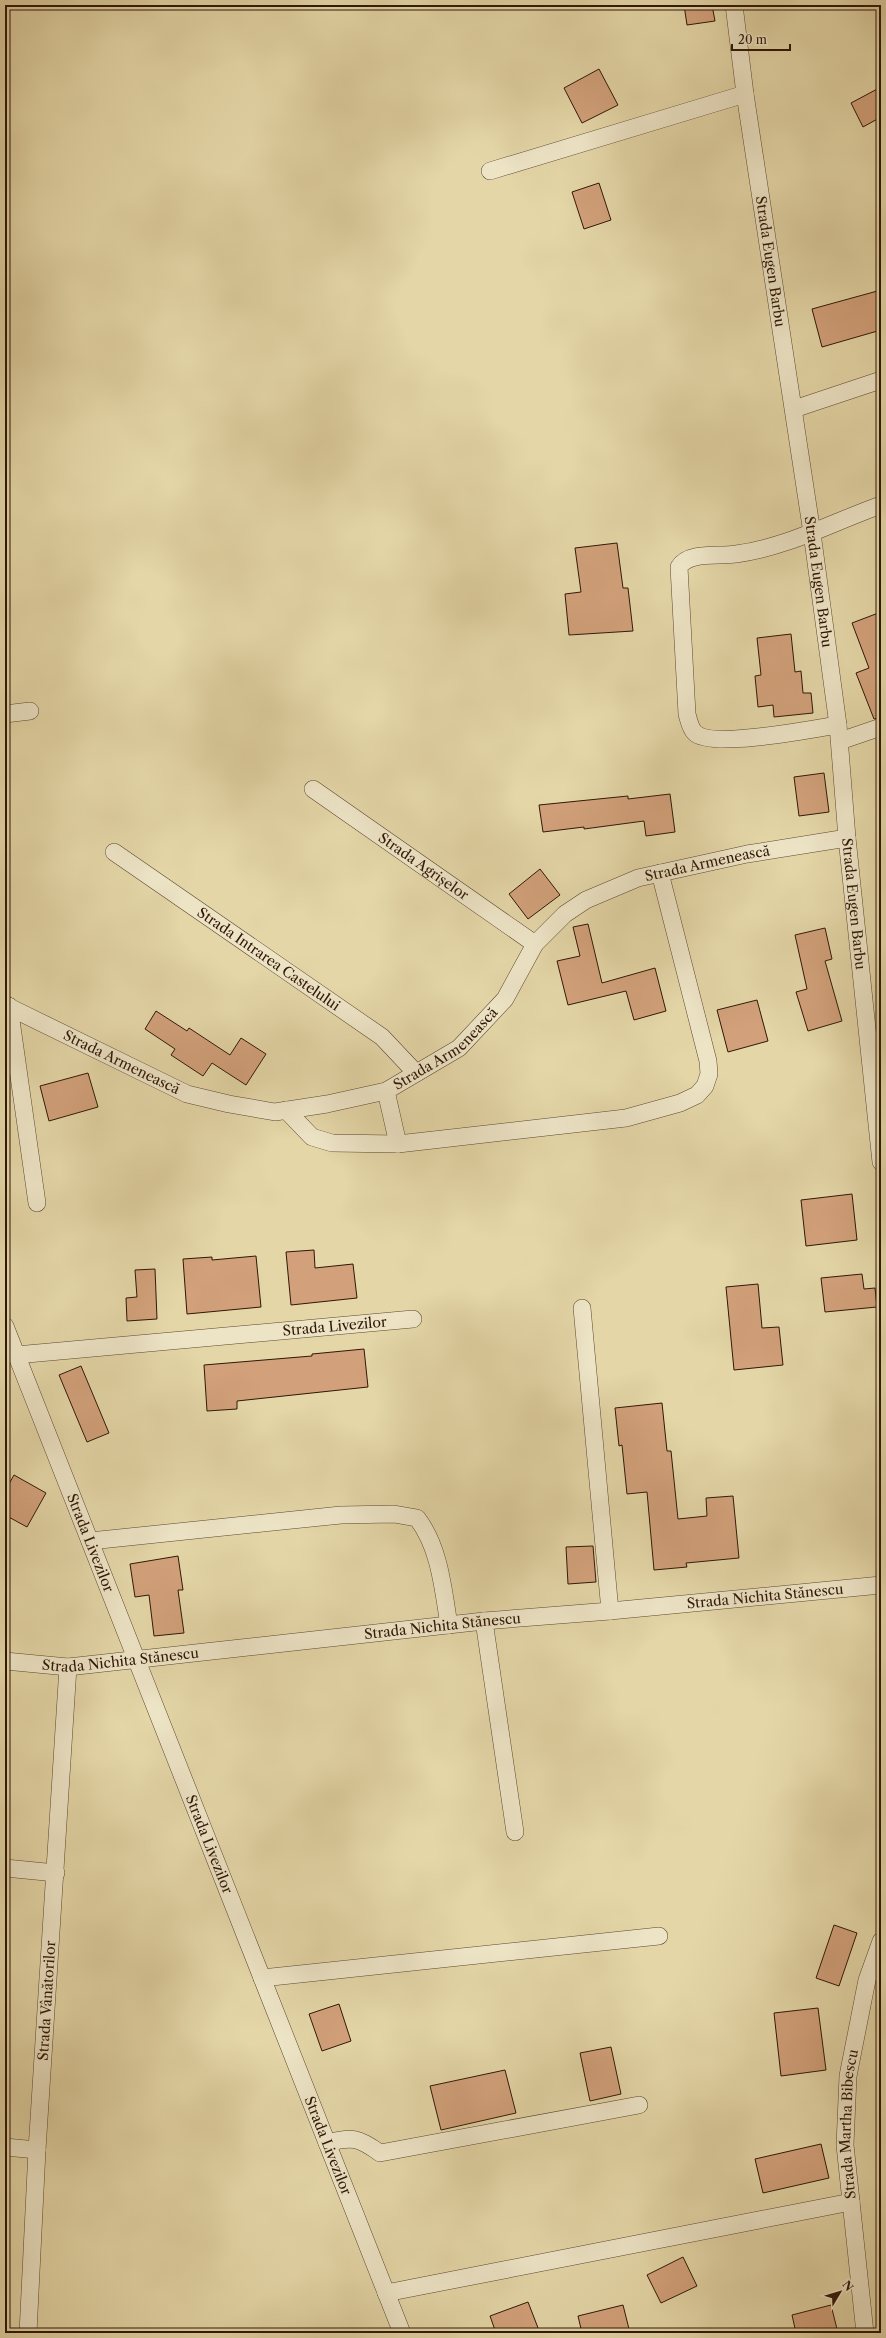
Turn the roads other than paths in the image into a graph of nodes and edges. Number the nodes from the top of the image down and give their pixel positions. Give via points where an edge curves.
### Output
1 (734, 5) edge
2 (745, 94) junction
3 (490, 171) dead end
4 (881, 380) edge
5 (794, 409) junction
6 (881, 505) edge
7 (812, 533) junction
8 (30, 711) dead end
9 (5, 714) edge
10 (881, 727) edge
11 (839, 733) junction
12 (313, 789) dead end
13 (847, 838) junction
14 (114, 852) dead end
15 (660, 873) junction
16 (535, 944) junction
17 (7, 1005) edge
18 (874, 1025) edge
19 (416, 1073) junction
20 (386, 1091) junction
21 (286, 1110) junction
22 (398, 1144) junction
23 (881, 1162) edge
24 (37, 1203) dead end
25 (582, 1308) dead end
26 (413, 1319) dead end
27 (5, 1326) edge
28 (16, 1355) junction
29 (90, 1541) junction
30 (881, 1585) edge
31 (610, 1611) junction
32 (484, 1621) junction
33 (449, 1625) junction
34 (5, 1661) edge
35 (137, 1661) junction
36 (68, 1667) junction
37 (515, 1832) dead end
38 (5, 1868) edge
39 (56, 1873) junction
40 (659, 1936) dead end
41 (881, 1942) edge
42 (262, 1978) junction
43 (639, 2106) dead end
44 (327, 2143) junction
45 (5, 2147) edge
46 (37, 2150) junction
47 (852, 2202) junction
48 (386, 2293) junction
49 (28, 2333) edge
50 (402, 2333) edge
51 (866, 2333) edge

1 - 2 street, Strada Eugen Barbu
2 - 3 street
2 - 5 street, Strada Eugen Barbu
4 - 5 street
5 - 7 street, Strada Eugen Barbu
6 - 7 street
7 - 11 street, Strada Eugen Barbu
7 - 11 street via 761,550 695,558 682,562 679,574 687,714 690,726 696,734 705,738 726,740
8 - 9 street
10 - 11 street
11 - 13 street, Strada Eugen Barbu
12 - 16 street, Strada Agrișelor
13 - 15 street, Strada Armenească via 747,854
13 - 18 street, Strada Eugen Barbu
14 - 19 street, Strada Intrarea Castelului via 382,1037
15 - 16 street, Strada Armenească via 638,878 586,900 565,914
15 - 22 street via 708,1061 709,1074 705,1086 697,1095 680,1103 626,1118
16 - 19 street, Strada Armenească via 505,998 459,1048
17 - 21 street, Strada Armenească via 187,1094 275,1112
17 - 24 street
18 - 23 street, Strada Eugen Barbu
19 - 20 street, Strada Armenească
20 - 21 street, Strada Armenească
20 - 22 street
21 - 22 street via 312,1137 332,1143
25 - 31 street
26 - 28 street, Strada Livezilor
27 - 28 street, Strada Livezilor
28 - 29 street, Strada Livezilor
29 - 33 street via 342,1516 404,1515 416,1518 428,1534 439,1568
29 - 35 street, Strada Livezilor
30 - 31 street, Strada Nichita Stănescu
31 - 32 street, Strada Nichita Stănescu
32 - 33 street, Strada Nichita Stănescu
32 - 37 street
33 - 35 street, Strada Nichita Stănescu
34 - 36 street, Strada Nichita Stănescu
35 - 36 street, Strada Nichita Stănescu
35 - 42 street, Strada Livezilor
36 - 39 street, Strada Vânătorilor
38 - 39 street
39 - 46 street, Strada Vânătorilor
40 - 42 street
41 - 47 street, Strada Martha Bibescu via 867,1980 848,2076 845,2145
42 - 44 street, Strada Livezilor
43 - 44 street via 380,2153 362,2140 343,2139
44 - 48 street, Strada Livezilor
45 - 46 street
46 - 49 street, Strada Vânătorilor
47 - 48 street
47 - 51 street, Strada Martha Bibescu
48 - 50 street, Strada Livezilor

